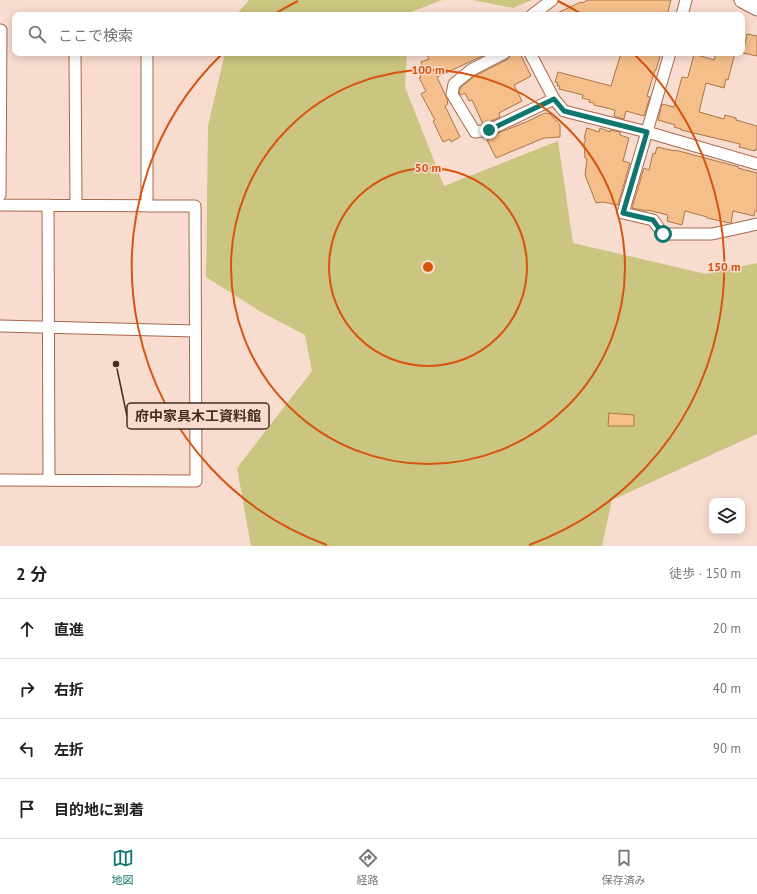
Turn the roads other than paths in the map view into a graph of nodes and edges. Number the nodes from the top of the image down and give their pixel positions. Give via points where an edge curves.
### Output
1 (552, 0) edge
2 (686, 0) edge
3 (742, 0) edge
4 (757, 8) edge
5 (536, 12) edge
6 (683, 12) edge
7 (1, 30) dead end
8 (75, 56) edge
9 (147, 56) edge
10 (498, 56) edge
11 (532, 56) edge
12 (669, 56) edge
13 (554, 99) junction
14 (647, 132) junction
15 (757, 164) edge
16 (0, 195) edge
17 (0, 205) edge
18 (48, 205) junction
19 (76, 205) junction
20 (147, 206) junction
21 (757, 224) edge
22 (0, 326) edge
23 (48, 327) junction
24 (195, 331) junction
25 (0, 480) edge
26 (49, 480) junction

1 - 5 street
2 - 6 street
3 - 4 main road
7 - 16 street
8 - 19 street
9 - 20 street
10 - 13 street via 471,70 454,84 452,94 475,132 489,130
11 - 13 street
12 - 14 street
13 - 14 street via 564,111
14 - 15 street
14 - 21 street via 623,213 653,220 663,234 712,234
17 - 18 street
18 - 19 street
18 - 23 street
19 - 20 street
20 - 24 street via 195,206
22 - 23 street
23 - 24 street
23 - 26 street
24 - 26 street via 196,480
25 - 26 street

